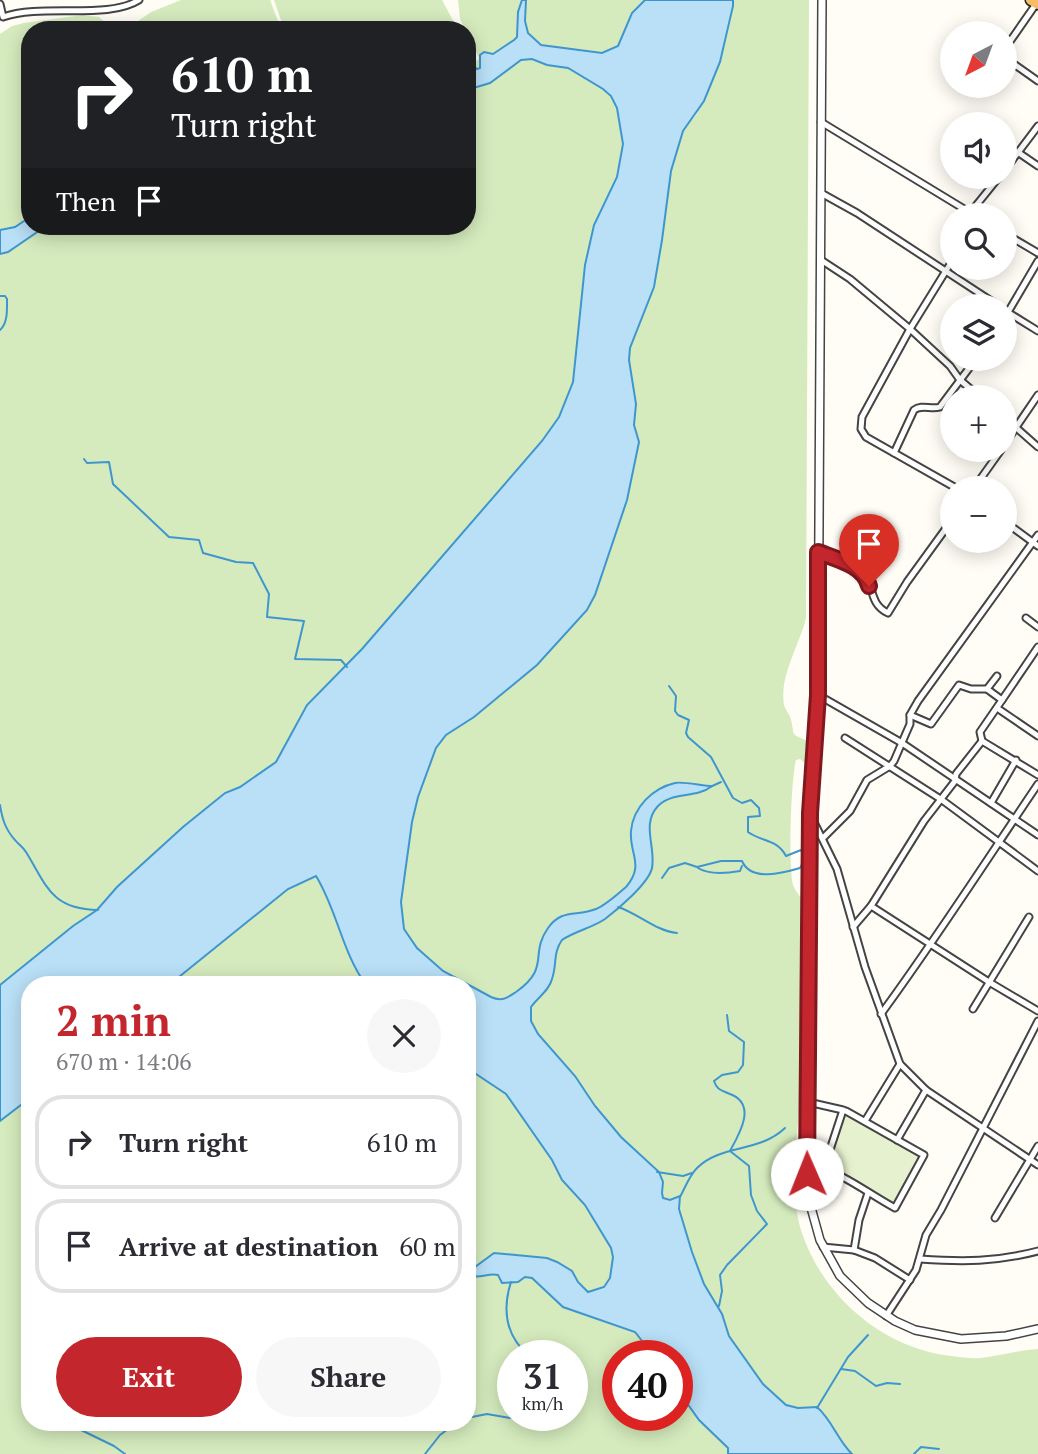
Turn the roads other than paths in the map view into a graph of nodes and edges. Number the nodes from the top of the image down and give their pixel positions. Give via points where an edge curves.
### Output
1 (47, 0) edge
2 (139, 0) edge
3 (822, 0) edge
4 (1035, 2) edge
5 (0, 4) edge
6 (48, 9) junction
7 (1, 19) edge
8 (1017, 30) edge
9 (1017, 66) edge
10 (1038, 81) edge
11 (821, 122) junction
12 (1038, 126) edge
13 (1019, 153) junction
14 (1017, 155) edge
15 (1038, 166) edge
16 (821, 193) junction
17 (954, 203) edge
18 (1017, 241) edge
19 (1038, 253) edge
20 (821, 260) junction
21 (1038, 261) edge
22 (940, 269) edge
23 (940, 280) edge
24 (958, 280) edge
25 (980, 294) edge
26 (1017, 295) edge
27 (1017, 317) edge
28 (910, 329) junction
29 (1038, 331) edge
30 (967, 371) edge
31 (960, 380) junction
32 (966, 385) edge
33 (1038, 395) edge
34 (1017, 428) joint
35 (1038, 447) edge
36 (894, 453) junction
37 (940, 479) edge
38 (1017, 530) edge
39 (1038, 535) edge
40 (940, 536) edge
41 (1035, 543) edge
42 (818, 552) junction
43 (1026, 618) dead end
44 (1038, 627) edge
45 (1038, 647) edge
46 (997, 676) dead end
47 (988, 688) junction
48 (818, 695) junction
49 (1002, 700) junction
50 (997, 708) junction
51 (910, 715) junction
52 (1038, 736) edge
53 (845, 738) dead end
54 (982, 741) junction
55 (902, 743) junction
56 (1016, 760) junction
57 (890, 766) junction
58 (1038, 775) edge
59 (954, 779) junction
60 (1038, 784) edge
61 (942, 800) junction
62 (991, 803) junction
63 (810, 813) junction
64 (1015, 818) junction
65 (1038, 835) edge
66 (823, 838) junction
67 (999, 843) junction
68 (1038, 871) edge
69 (871, 906) junction
70 (1029, 917) dead end
71 (853, 927) junction
72 (931, 945) junction
73 (989, 982) junction
74 (973, 1009) dead end
75 (1038, 1011) edge
76 (881, 1014) junction
77 (1038, 1021) edge
78 (900, 1064) junction
79 (926, 1090) junction
80 (807, 1102) junction
81 (843, 1110) junction
82 (865, 1121) junction
83 (982, 1127) junction
84 (897, 1140) junction
85 (1038, 1146) edge
86 (1030, 1159) junction
87 (1038, 1165) edge
88 (868, 1193) junction
89 (995, 1218) dead end
90 (823, 1247) junction
91 (854, 1250) junction
92 (1038, 1251) edge
93 (920, 1259) junction
94 (910, 1280) junction
95 (886, 1316) junction
96 (1038, 1329) edge

1 - 6 street
2 - 6 street via 114,9
3 - 11 street
4 - 8 street
5 - 7 street
6 - 7 street
9 - 10 street
11 - 16 street
11 - 17 street
12 - 13 street
13 - 14 street
13 - 15 street
16 - 20 street
16 - 22 street
18 - 19 street
20 - 28 street
20 - 42 street
21 - 26 street
23 - 28 street
24 - 25 street
27 - 29 street
28 - 31 street
28 - 36 street via 862,417 866,437
30 - 31 street
31 - 32 street
31 - 36 street via 940,407 914,410
33 - 34 street
34 - 35 street
36 - 37 street
38 - 41 street
39 - 41 street
40 - 42 street via 888,613 870,593 865,576 850,564
41 - 51 street
42 - 48 street
43 - 44 street
45 - 49 street
46 - 47 street
47 - 49 street
47 - 51 street via 971,690 959,685 930,724
48 - 55 street
48 - 63 street
49 - 50 street
50 - 52 street
50 - 54 street via 980,732
51 - 55 street
53 - 57 street
54 - 56 street
54 - 59 street
55 - 57 street
55 - 59 street
56 - 58 street
56 - 62 street
57 - 61 street
57 - 66 street via 867,780 850,811
59 - 61 street
59 - 62 street
60 - 64 street
61 - 67 street
61 - 69 street
62 - 64 street
63 - 66 street
63 - 80 street
64 - 65 street
64 - 67 street
66 - 71 street
67 - 68 street
67 - 72 street
69 - 71 street
69 - 72 street
70 - 73 street
71 - 76 street
72 - 73 street
72 - 76 street
73 - 74 street
73 - 75 street
76 - 78 street
77 - 83 street
78 - 79 street
78 - 82 street
79 - 83 street
79 - 84 street
80 - 81 street
80 - 90 street via 810,1204
81 - 82 street
81 - 88 street via 824,1168
82 - 84 street
83 - 86 street
83 - 93 street via 926,1235
84 - 88 street via 924,1155 897,1206
85 - 86 street
86 - 87 street
86 - 89 street
88 - 91 street
90 - 91 street
90 - 95 street via 848,1285
91 - 94 street
92 - 93 street via 992,1261
93 - 94 street
94 - 95 street
95 - 96 street via 915,1330 961,1339

